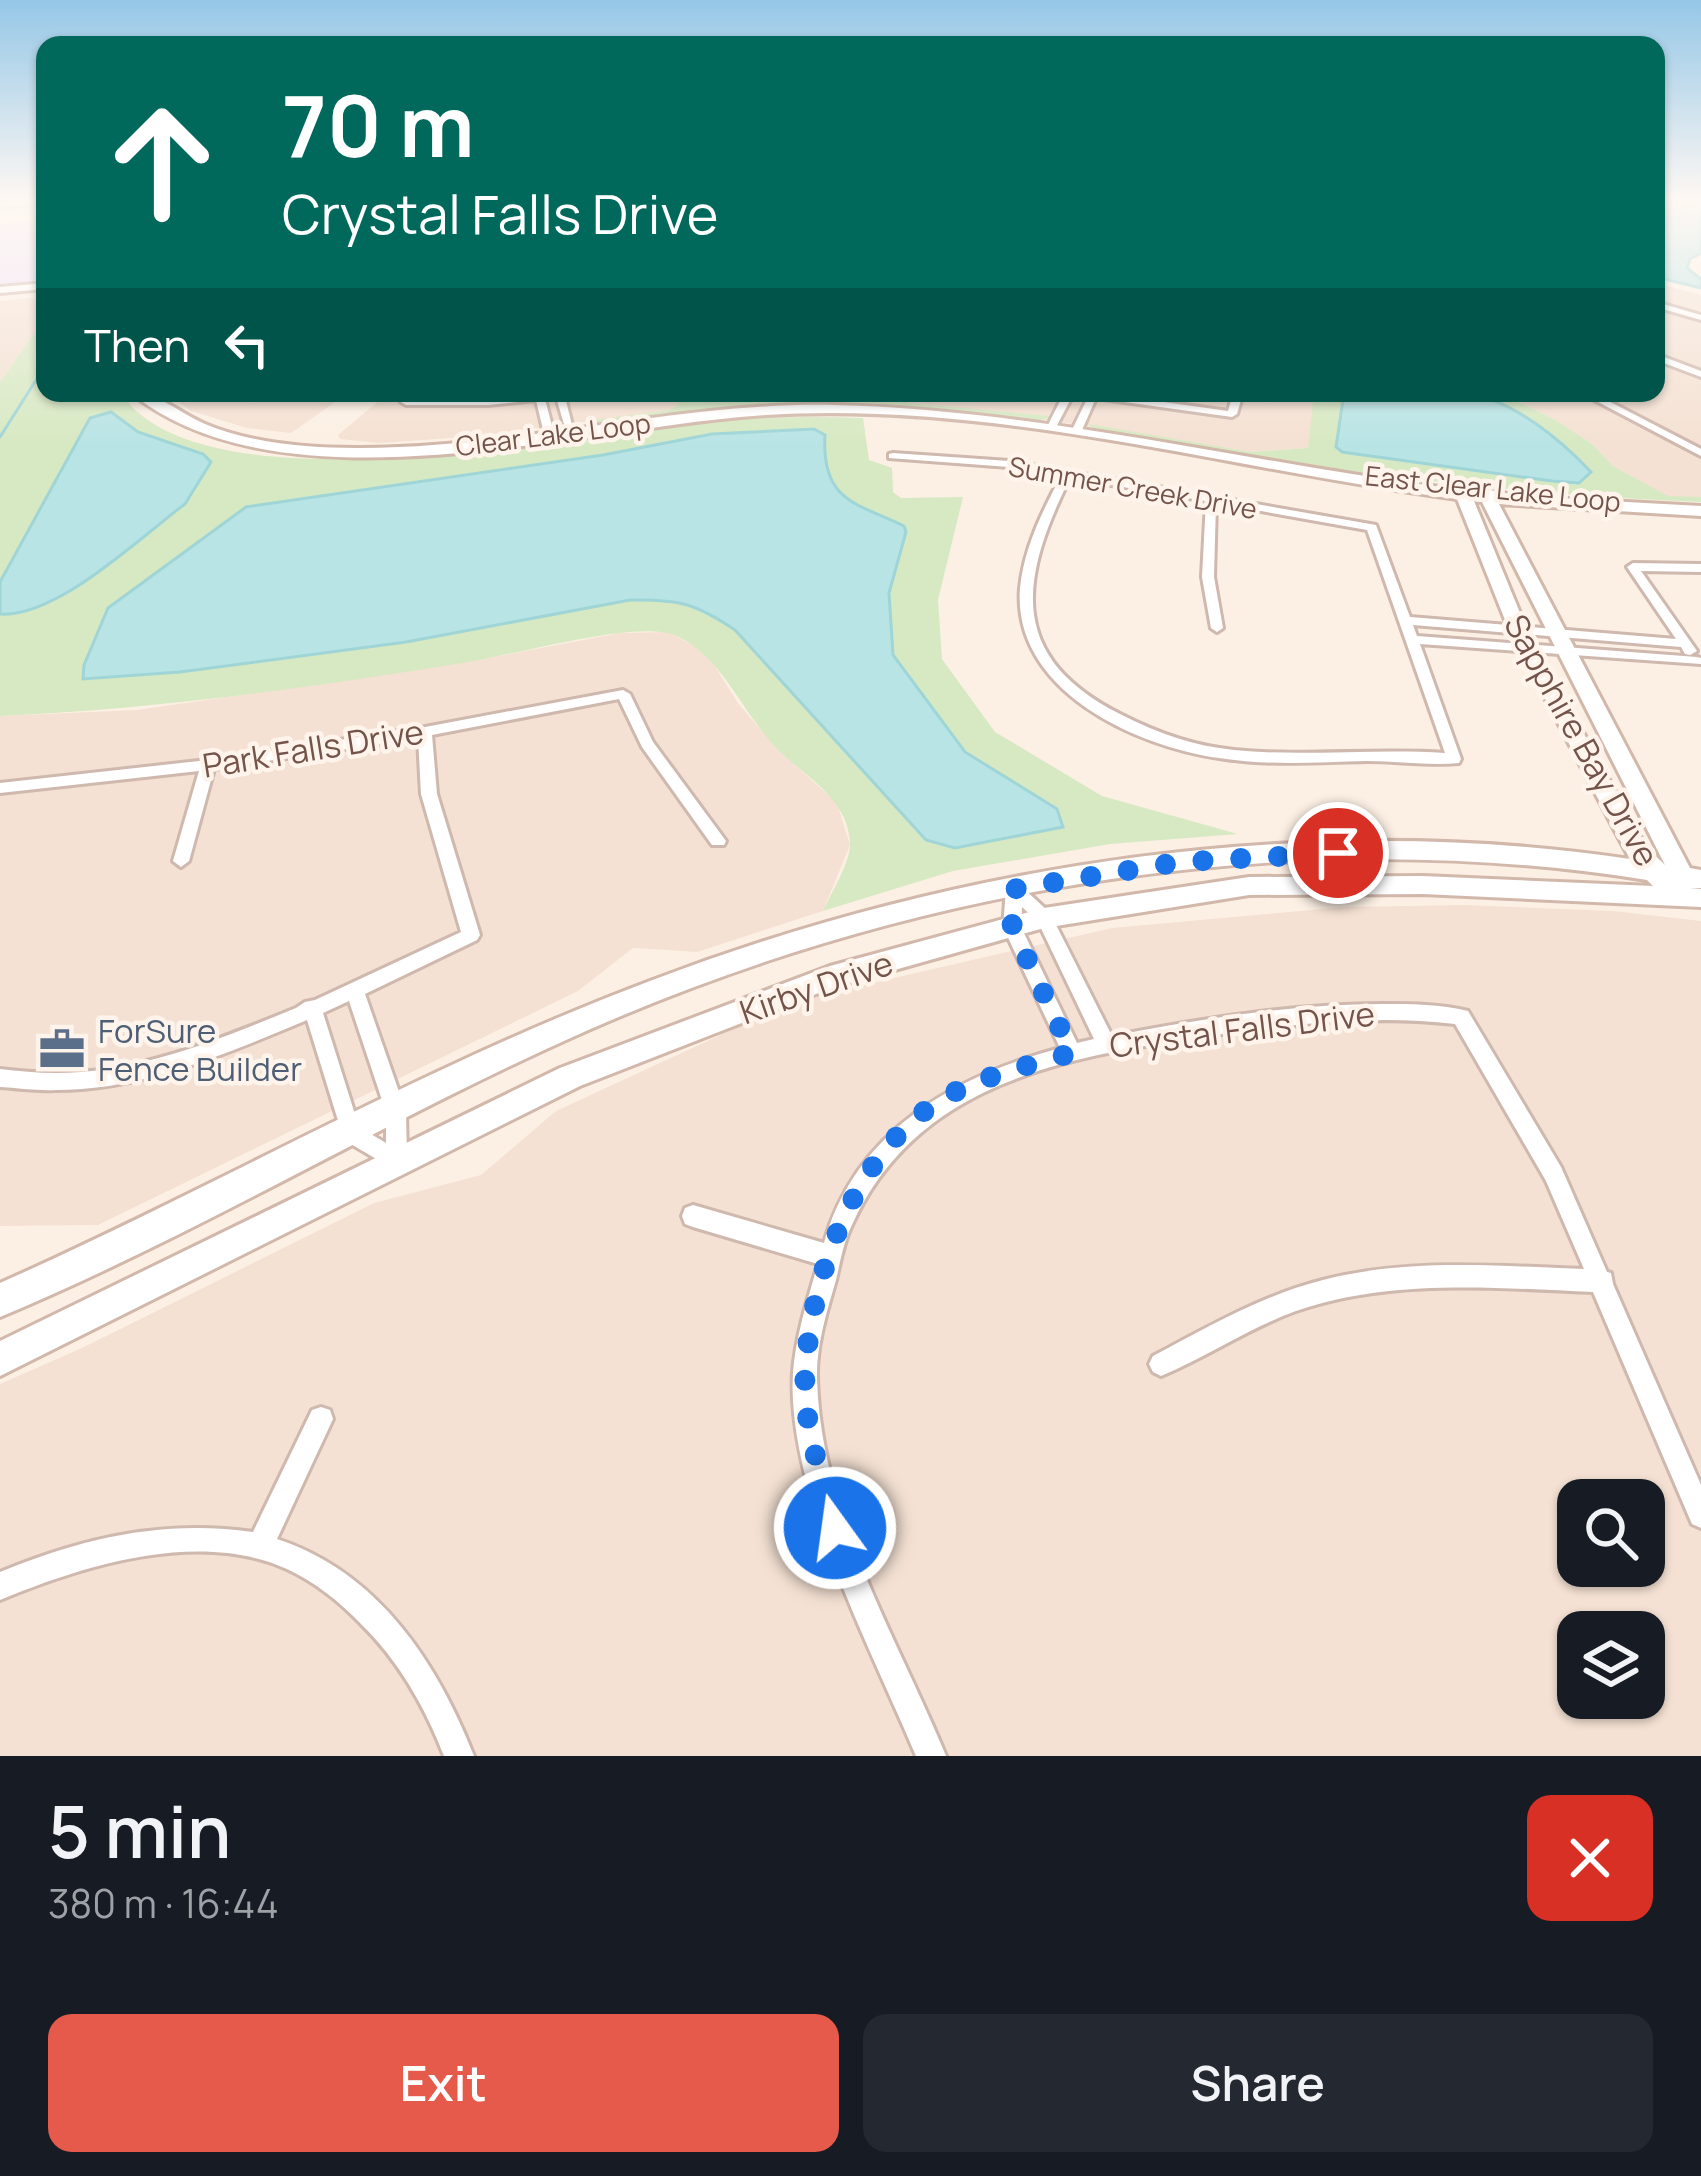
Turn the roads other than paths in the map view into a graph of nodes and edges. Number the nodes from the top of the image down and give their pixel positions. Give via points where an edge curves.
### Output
1 (36, 290) edge
2 (0, 293) edge
3 (1665, 307) edge
4 (1701, 319) edge
5 (1665, 360) edge
6 (1701, 374) edge
7 (152, 402) edge
8 (541, 402) edge
9 (567, 402) edge
10 (1064, 402) edge
11 (1086, 402) edge
12 (1146, 402) edge
13 (1235, 402) edge
14 (1603, 402) edge
15 (1052, 427) junction
16 (1077, 430) junction
17 (571, 431) junction
18 (550, 434) junction
19 (1701, 453) edge
20 (893, 456) dead end
21 (1285, 466) joint
22 (1066, 476) junction
23 (1475, 495) junction
24 (1211, 502) junction
25 (1701, 508) edge
26 (1701, 568) edge
27 (1408, 621) junction
28 (1216, 628) dead end
29 (1523, 639) junction
30 (1414, 640) junction
31 (1560, 642) junction
32 (1686, 644) junction
33 (1699, 664) edge
34 (424, 732) junction
35 (208, 765) junction
36 (0, 788) edge
37 (718, 841) dead end
38 (181, 861) dead end
39 (1652, 872) junction
40 (1689, 887) edge
41 (1014, 889) junction
42 (1044, 918) junction
43 (1012, 927) junction
44 (354, 989) junction
45 (312, 1007) junction
46 (1106, 1044) junction
47 (1072, 1053) junction
48 (0, 1078) edge
49 (396, 1112) junction
50 (351, 1133) junction
51 (397, 1160) junction
52 (693, 1216) dead end
53 (826, 1255) junction
54 (1603, 1281) junction
55 (0, 1300) edge
56 (0, 1359) edge
57 (1161, 1364) dead end
58 (321, 1419) dead end
59 (1701, 1515) edge
60 (260, 1546) junction
61 (0, 1586) edge
62 (459, 1756) edge
63 (931, 1756) edge

1 - 2 street
3 - 4 street
5 - 6 street
7 - 18 street, Clear Lake Loop via 223,436 328,451 426,450
8 - 18 street
9 - 17 street
10 - 15 street
11 - 16 street
12 - 13 street via 1232,414
14 - 19 street
15 - 16 street, Clear Lake Loop
15 - 17 street, Clear Lake Loop via 807,409
16 - 21 street, Clear Lake Loop
17 - 18 street, Clear Lake Loop
20 - 22 street, Summer Creek Drive
21 - 23 street, East Clear Lake Loop
22 - 24 street, Summer Creek Drive
22 - 30 street via 1028,572 1030,640 1077,697 1103,715 1233,755 1454,759
23 - 25 street, East Clear Lake Loop via 1618,510
23 - 29 street, Sapphire Bay Drive
23 - 31 street, Sapphire Bay Drive
24 - 27 street, Summer Creek Drive via 1372,527
24 - 28 street
26 - 32 street via 1633,567
27 - 29 street
27 - 30 street
29 - 30 street
29 - 31 street
29 - 39 street, Sapphire Bay Drive
31 - 32 street
31 - 33 street
31 - 40 street, Sapphire Bay Drive
32 - 33 street
34 - 35 street, Park Falls Drive
34 - 37 street, Park Falls Drive via 623,694 647,744
34 - 44 street via 429,794 471,934
35 - 36 street, Park Falls Drive
35 - 38 street
39 - 40 street, Kirby Drive
39 - 41 street, Kirby Drive via 1541,857 1271,854
40 - 42 street, Kirby Drive via 1249,886
41 - 42 street
41 - 43 street
41 - 49 street, Kirby Drive via 914,908 658,989
42 - 43 street, Kirby Drive
42 - 46 street
43 - 47 street
43 - 51 street, Kirby Drive via 830,977 570,1077
44 - 45 street
44 - 49 street
45 - 48 street via 136,1073 50,1083
45 - 50 street
46 - 47 street, Crystal Falls Drive
46 - 54 street, Crystal Falls Drive via 1297,1017 1412,1010 1460,1017 1523,1117
47 - 53 street, Crystal Falls Drive via 989,1077 912,1121 857,1192
49 - 50 street, Kirby Drive
49 - 51 street
50 - 51 street
50 - 55 street, Kirby Drive
51 - 56 street, Kirby Drive
52 - 53 street
53 - 63 street, Crystal Falls Drive via 805,1376 811,1428 835,1528
54 - 57 street via 1461,1276 1344,1286 1259,1313
54 - 59 street
58 - 60 street
60 - 61 street via 176,1540 104,1548
60 - 62 street via 328,1578 375,1616 418,1667

